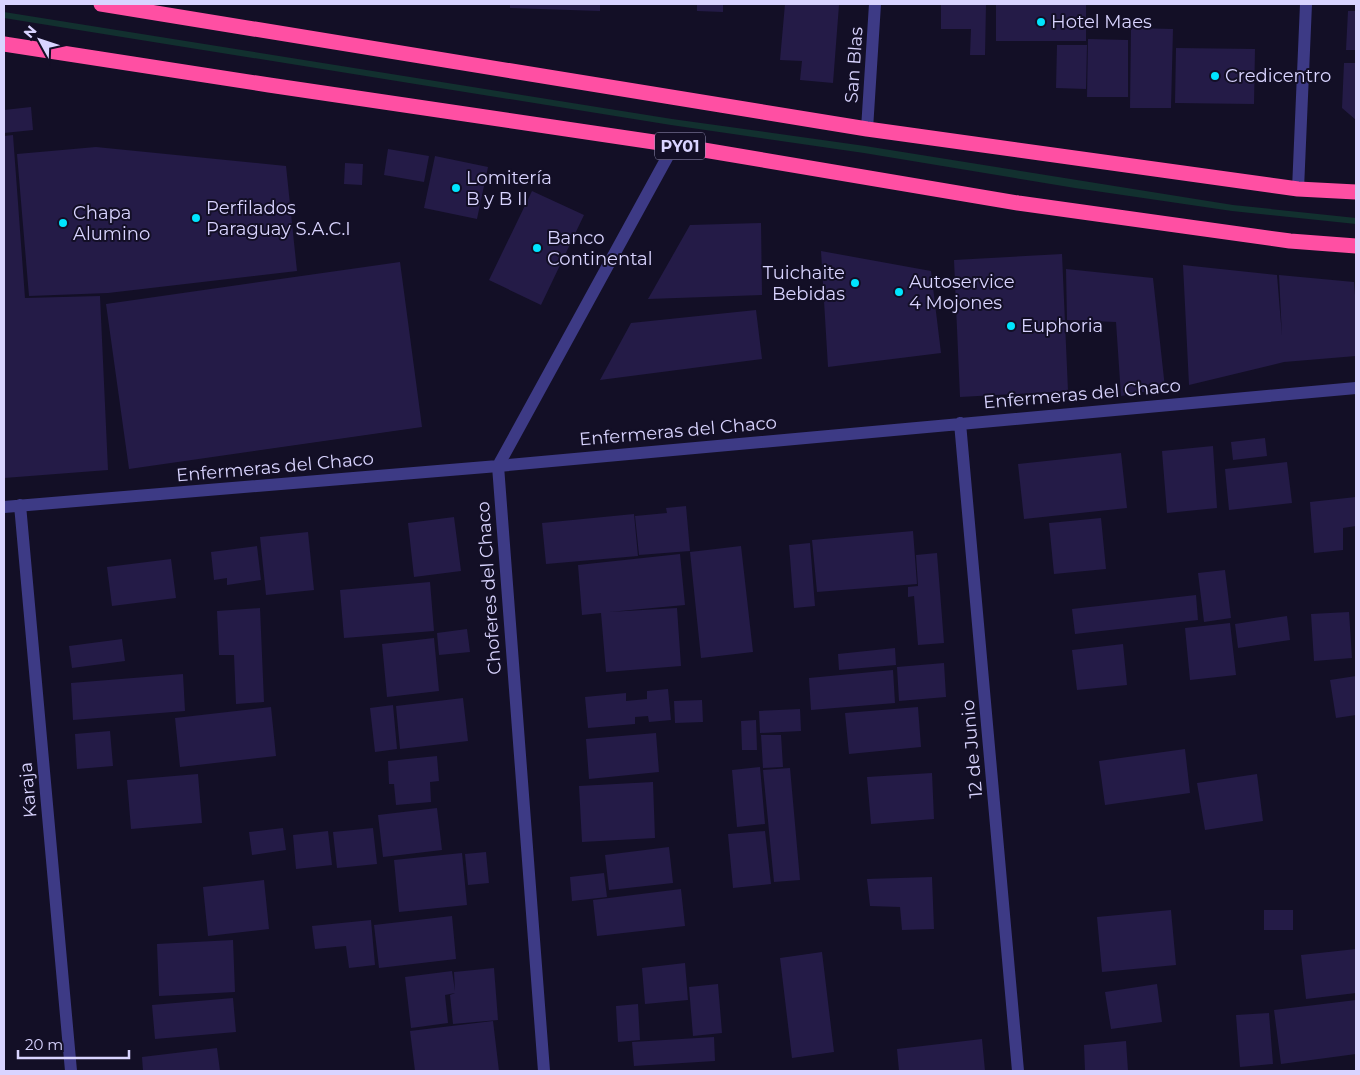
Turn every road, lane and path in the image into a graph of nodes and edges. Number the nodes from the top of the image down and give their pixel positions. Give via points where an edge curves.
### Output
1 (101, 4) edge
2 (875, 4) edge
3 (1306, 4) edge
4 (4, 44) edge
5 (867, 129) junction
6 (674, 145) junction
7 (1298, 189) junction
8 (1356, 192) edge
9 (1356, 246) edge
10 (1356, 388) edge
11 (960, 423) junction
12 (498, 466) junction
13 (20, 505) junction
14 (4, 507) edge
15 (71, 1071) edge
16 (544, 1071) edge
17 (1018, 1071) edge

1 - 5 highway
2 - 5 street, San Blas
3 - 7 street
4 - 6 highway, PY01
5 - 7 highway
6 - 9 highway, PY01 via 1018,203 1290,241
6 - 12 street
7 - 8 highway
10 - 11 street, Enfermeras del Chaco
11 - 12 street, Enfermeras del Chaco
11 - 17 street, 12 de Junio
12 - 13 street, Enfermeras del Chaco
12 - 16 street, Choferes del Chaco
13 - 14 street, Enfermeras del Chaco
13 - 15 street, Karaja

